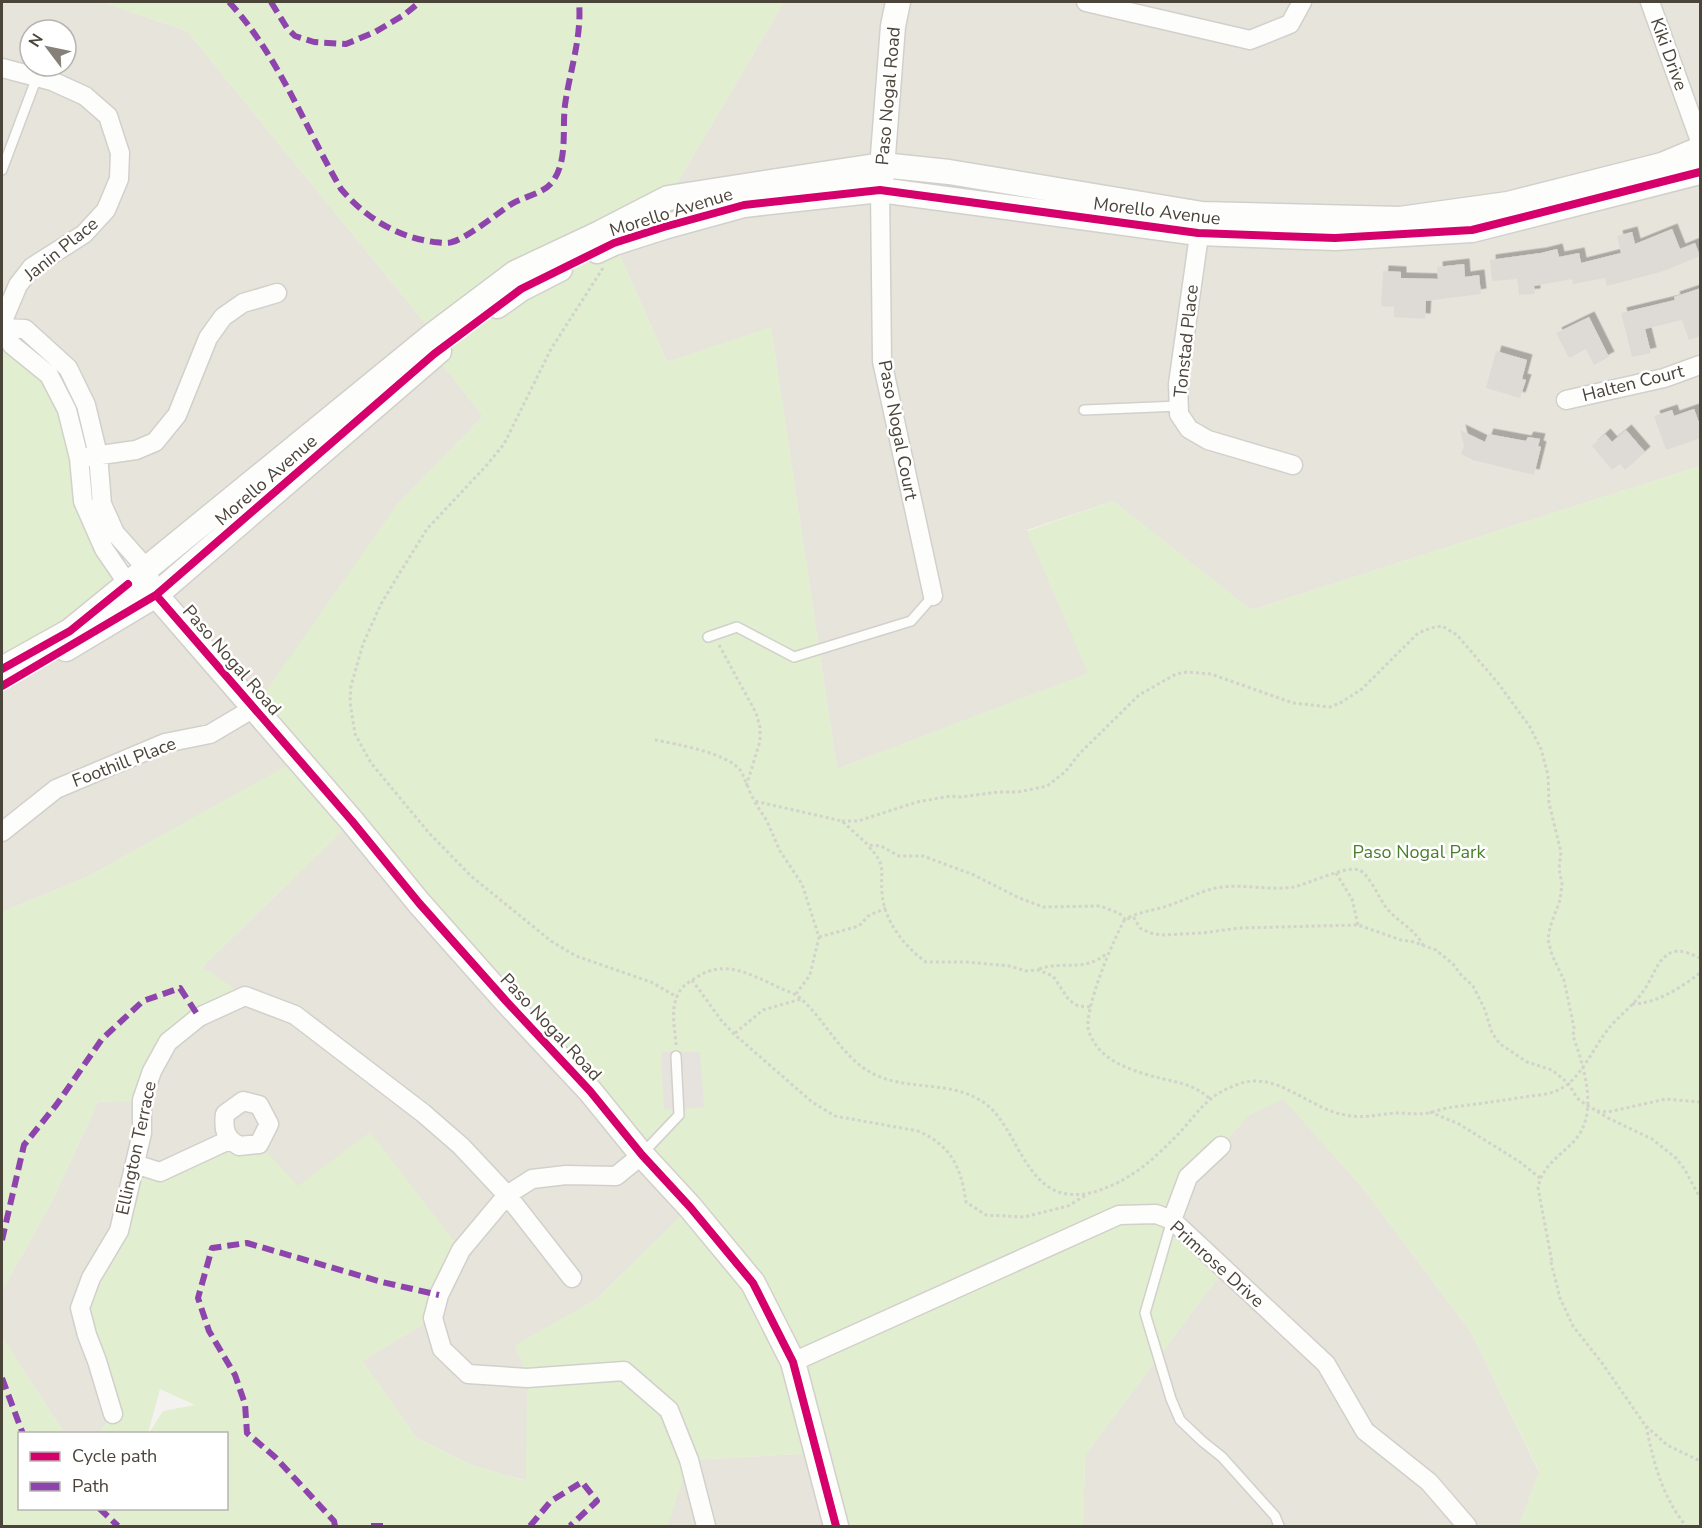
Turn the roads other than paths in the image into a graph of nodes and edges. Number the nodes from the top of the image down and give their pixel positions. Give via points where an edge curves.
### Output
1 (898, 2) edge
2 (1086, 2) edge
3 (1302, 2) edge
4 (1650, 2) edge
5 (2, 68) edge
6 (18, 72) edge
7 (37, 78) edge
8 (41, 78) edge
9 (1701, 141) edge
10 (1701, 149) edge
11 (882, 165) junction
12 (2, 170) edge
13 (1701, 172) edge
14 (880, 190) junction
15 (1200, 223) junction
16 (277, 293) dead end
17 (2, 323) edge
18 (2, 329) edge
19 (1701, 365) edge
20 (1566, 400) dead end
21 (1179, 406) junction
22 (1084, 410) dead end
23 (98, 455) junction
24 (79, 458) junction
25 (1293, 465) dead end
26 (137, 576) junction
27 (156, 595) junction
28 (933, 596) joint
29 (712, 636) road end
30 (2, 669) edge
31 (2, 686) edge
32 (254, 708) junction
33 (2, 832) edge
34 (676, 1056) road end
35 (229, 1140) dead end
36 (1221, 1146) dead end
37 (642, 1155) junction
38 (135, 1164) junction
39 (507, 1195) junction
40 (1172, 1220) junction
41 (572, 1278) dead end
42 (793, 1362) junction
43 (113, 1414) dead end
44 (706, 1527) edge
45 (836, 1527) edge
46 (1280, 1527) edge
47 (1467, 1527) edge

1 - 11 street, Paso Nogal Road
2 - 3 street via 1250,40 1290,24
4 - 9 street, Kiki Drive
5 - 6 street, Janin Place
7 - 12 lane
8 - 17 street, Janin Place via 85,96 108,116 120,153 119,179 106,210 84,234 32,267 18,285
10 - 15 street, Morello Avenue via 1662,165 1508,204 1400,219
11 - 14 street, Paso Nogal Road
11 - 15 street, Morello Avenue via 949,172
11 - 26 street, Morello Avenue via 668,198 515,273 434,334
13 - 15 street, Morello Avenue via 1472,230 1335,238
14 - 15 street, Morello Avenue
14 - 27 street, Morello Avenue via 744,205 614,243 521,288 434,354
14 - 28 street, Paso Nogal Court via 882,361
15 - 21 street, Tonstad Place via 1178,384
16 - 23 street via 243,303 223,317 208,338 177,415 155,442 136,450
18 - 23 street via 25,329 68,368 86,405
18 - 24 street via 12,345 49,375 67,410
19 - 20 street, Halten Court via 1664,378
21 - 22 lane
21 - 25 street, Tonstad Place via 1179,414 1189,429 1208,441
23 - 24 street
23 - 26 street via 102,504
24 - 26 street via 83,501 104,549
26 - 27 street
26 - 30 street, Morello Avenue via 70,631
27 - 31 street, Morello Avenue
27 - 32 street, Paso Nogal Road
28 - 29 lane via 911,621 794,657 737,627
32 - 33 street, Foothill Place via 210,734 165,743 56,789
32 - 37 street, Paso Nogal Road via 427,912 590,1091
34 - 37 lane via 679,1115
35 - 38 street via 160,1172
36 - 40 street via 1188,1177
37 - 39 street via 616,1176 532,1179
37 - 42 street, Paso Nogal Road via 753,1283
38 - 39 street, Ellington Terrace via 142,1133 142,1100 168,1042 199,1017 245,996 295,1015 423,1113
38 - 43 street, Ellington Terrace via 119,1231 91,1278 80,1308
39 - 41 street, Ellington Terrace
39 - 44 street via 461,1250 439,1295 433,1318 442,1349 468,1374 527,1378 624,1371 669,1410 690,1460
40 - 42 street, Primrose Drive via 1156,1214 1119,1215
40 - 46 lane via 1145,1313 1171,1399 1180,1420 1222,1457 1275,1516
40 - 47 street, Primrose Drive via 1326,1364 1365,1431 1429,1482
42 - 45 street, Paso Nogal Road

